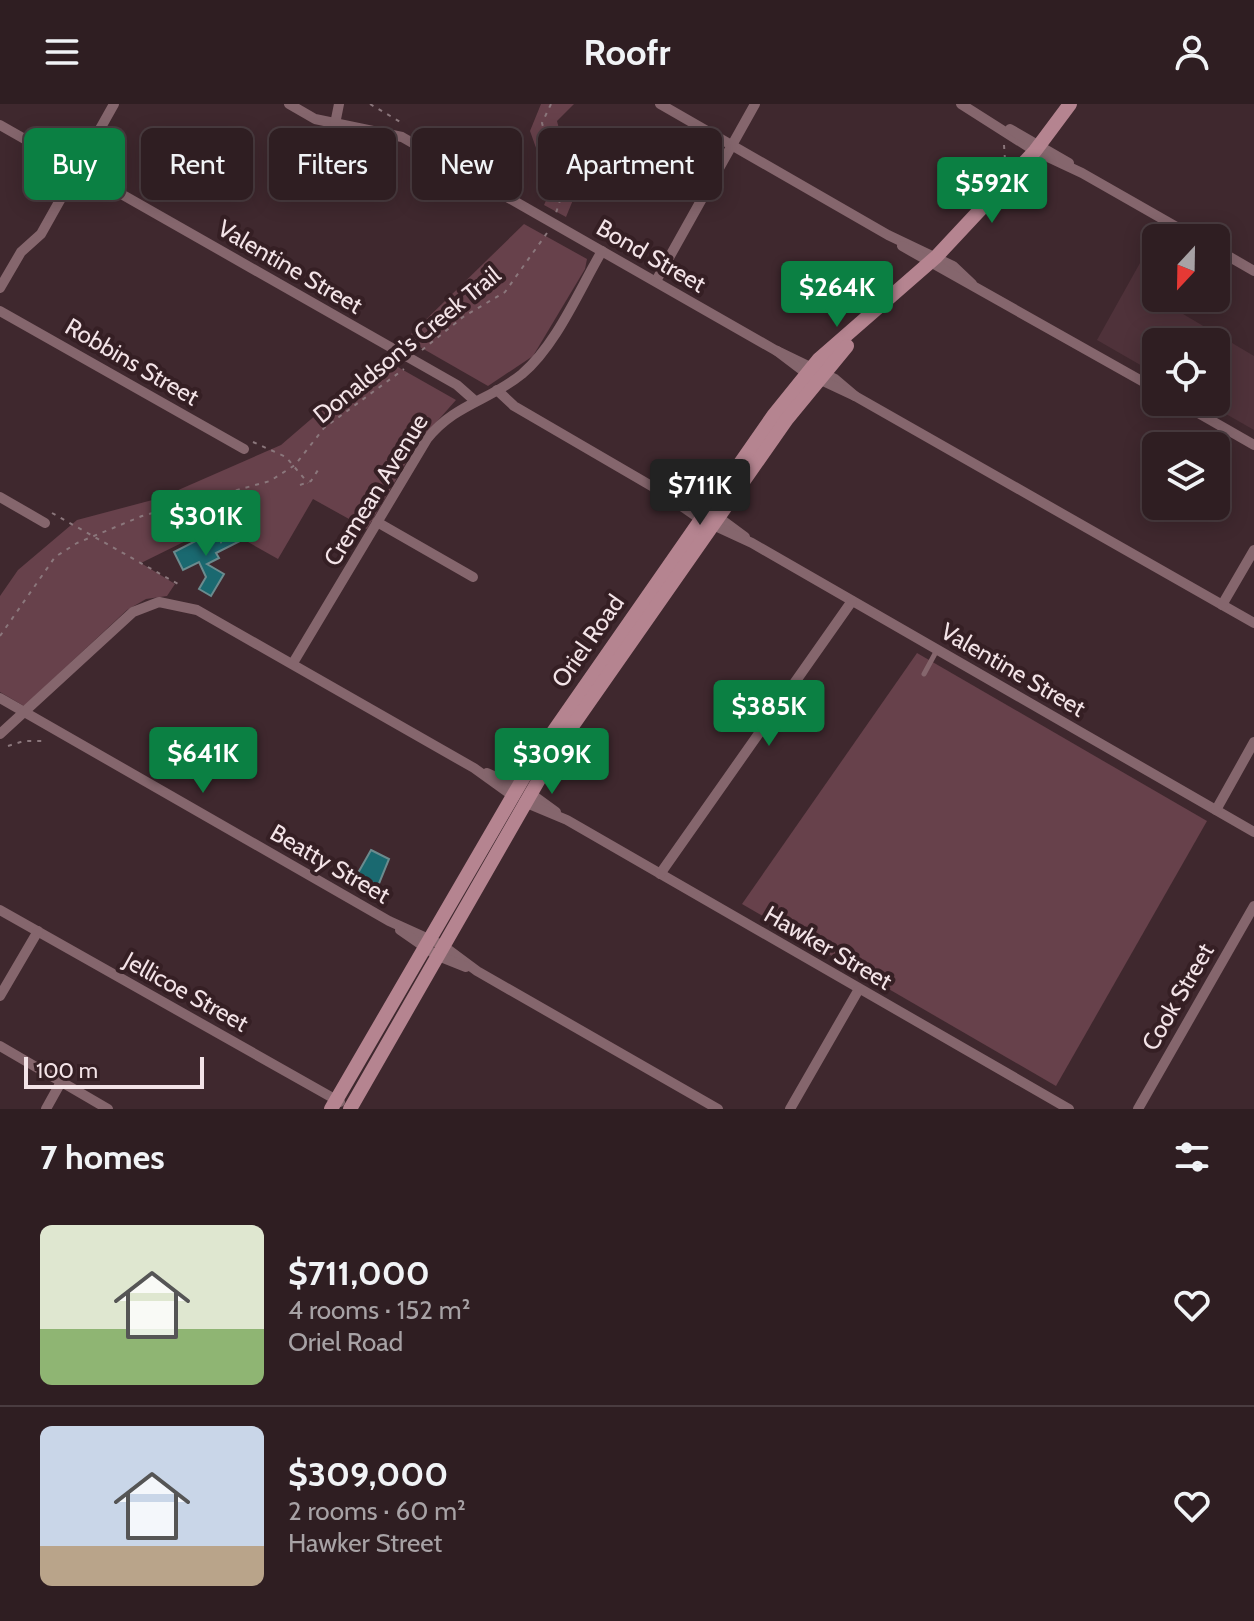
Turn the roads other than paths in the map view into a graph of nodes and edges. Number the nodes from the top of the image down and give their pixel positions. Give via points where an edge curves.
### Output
1 (114, 104) edge
2 (289, 104) edge
3 (339, 104) edge
4 (660, 104) edge
5 (755, 104) edge
6 (961, 104) edge
7 (1070, 104) edge
8 (335, 124) junction
9 (0, 125) edge
10 (100, 128) edge
11 (24, 138) edge
12 (732, 145) junction
13 (1038, 148) junction
14 (125, 195) edge
15 (61, 200) edge
16 (1171, 224) edge
17 (602, 251) junction
18 (1230, 257) edge
19 (933, 261) junction
20 (1254, 271) edge
21 (656, 281) junction
22 (0, 288) edge
23 (0, 311) edge
24 (815, 373) junction
25 (1142, 381) edge
26 (497, 390) junction
27 (474, 400) junction
28 (1203, 416) edge
29 (248, 445) road end
30 (1254, 445) edge
31 (0, 497) edge
32 (709, 518) junction
33 (377, 522) junction
34 (45, 523) dead end
35 (1254, 550) edge
36 (473, 577) dead end
37 (852, 601) junction
38 (1222, 605) junction
39 (1254, 623) edge
40 (937, 649) junction
41 (293, 663) junction
42 (924, 674) dead end
43 (0, 698) edge
44 (24, 712) junction
45 (0, 734) edge
46 (1254, 742) edge
47 (521, 794) junction
48 (1216, 810) junction
49 (1254, 832) edge
50 (660, 874) junction
51 (1254, 906) edge
52 (0, 910) edge
53 (38, 931) junction
54 (433, 947) junction
55 (859, 989) junction
56 (0, 996) edge
57 (0, 1046) edge
58 (61, 1082) junction
59 (333, 1104) edge
60 (46, 1109) edge
61 (108, 1109) edge
62 (351, 1109) edge
63 (718, 1109) edge
64 (790, 1109) edge
65 (1069, 1109) edge
66 (1138, 1109) edge

1 - 10 street
2 - 8 street, Bond Street
3 - 8 street
4 - 12 street
5 - 12 street
6 - 13 street
7 - 13 main road, Oriel Road
8 - 17 street, Bond Street via 402,137 550,227
9 - 11 street, Valentine Street
12 - 19 street
12 - 21 street
13 - 16 street
13 - 19 main road, Oriel Road
14 - 27 street, Valentine Street
15 - 22 street
17 - 21 street, Bond Street
17 - 26 street, Cremean Avenue via 537,359
18 - 20 street
19 - 24 main road, Oriel Road
19 - 25 street
21 - 24 street, Bond Street
23 - 29 street, Robbins Street
24 - 32 main road, Oriel Road
24 - 38 street, Bond Street
26 - 27 street, Cremean Avenue
26 - 32 street, Valentine Street via 514,406
27 - 33 street, Cremean Avenue via 434,430
28 - 30 street
31 - 34 street
32 - 37 street, Valentine Street
32 - 47 main road, Oriel Road
33 - 36 street
33 - 41 street, Cremean Avenue
35 - 38 street
37 - 40 street, Valentine Street
37 - 50 street
38 - 39 street, Bond Street
40 - 42 lane
40 - 48 street, Valentine Street
41 - 44 street, Hawker Street via 197,610 159,602 133,612
41 - 47 street, Hawker Street
43 - 44 street, Beatty Street
44 - 45 street, Hawker Street
44 - 54 street, Beatty Street
46 - 48 street
47 - 50 street, Hawker Street
47 - 54 main road, Oriel Road
48 - 49 street, Valentine Street
50 - 55 street, Hawker Street
51 - 66 street, Cook Street
52 - 53 street, Jellicoe Street
53 - 56 street
53 - 59 street, Jellicoe Street
54 - 59 main road, Oriel Road
54 - 62 main road, Oriel Road
54 - 63 street, Beatty Street
55 - 64 street
55 - 65 street, Hawker Street
57 - 58 street
58 - 60 street
58 - 61 street
59 - 62 street, Jellicoe Street

